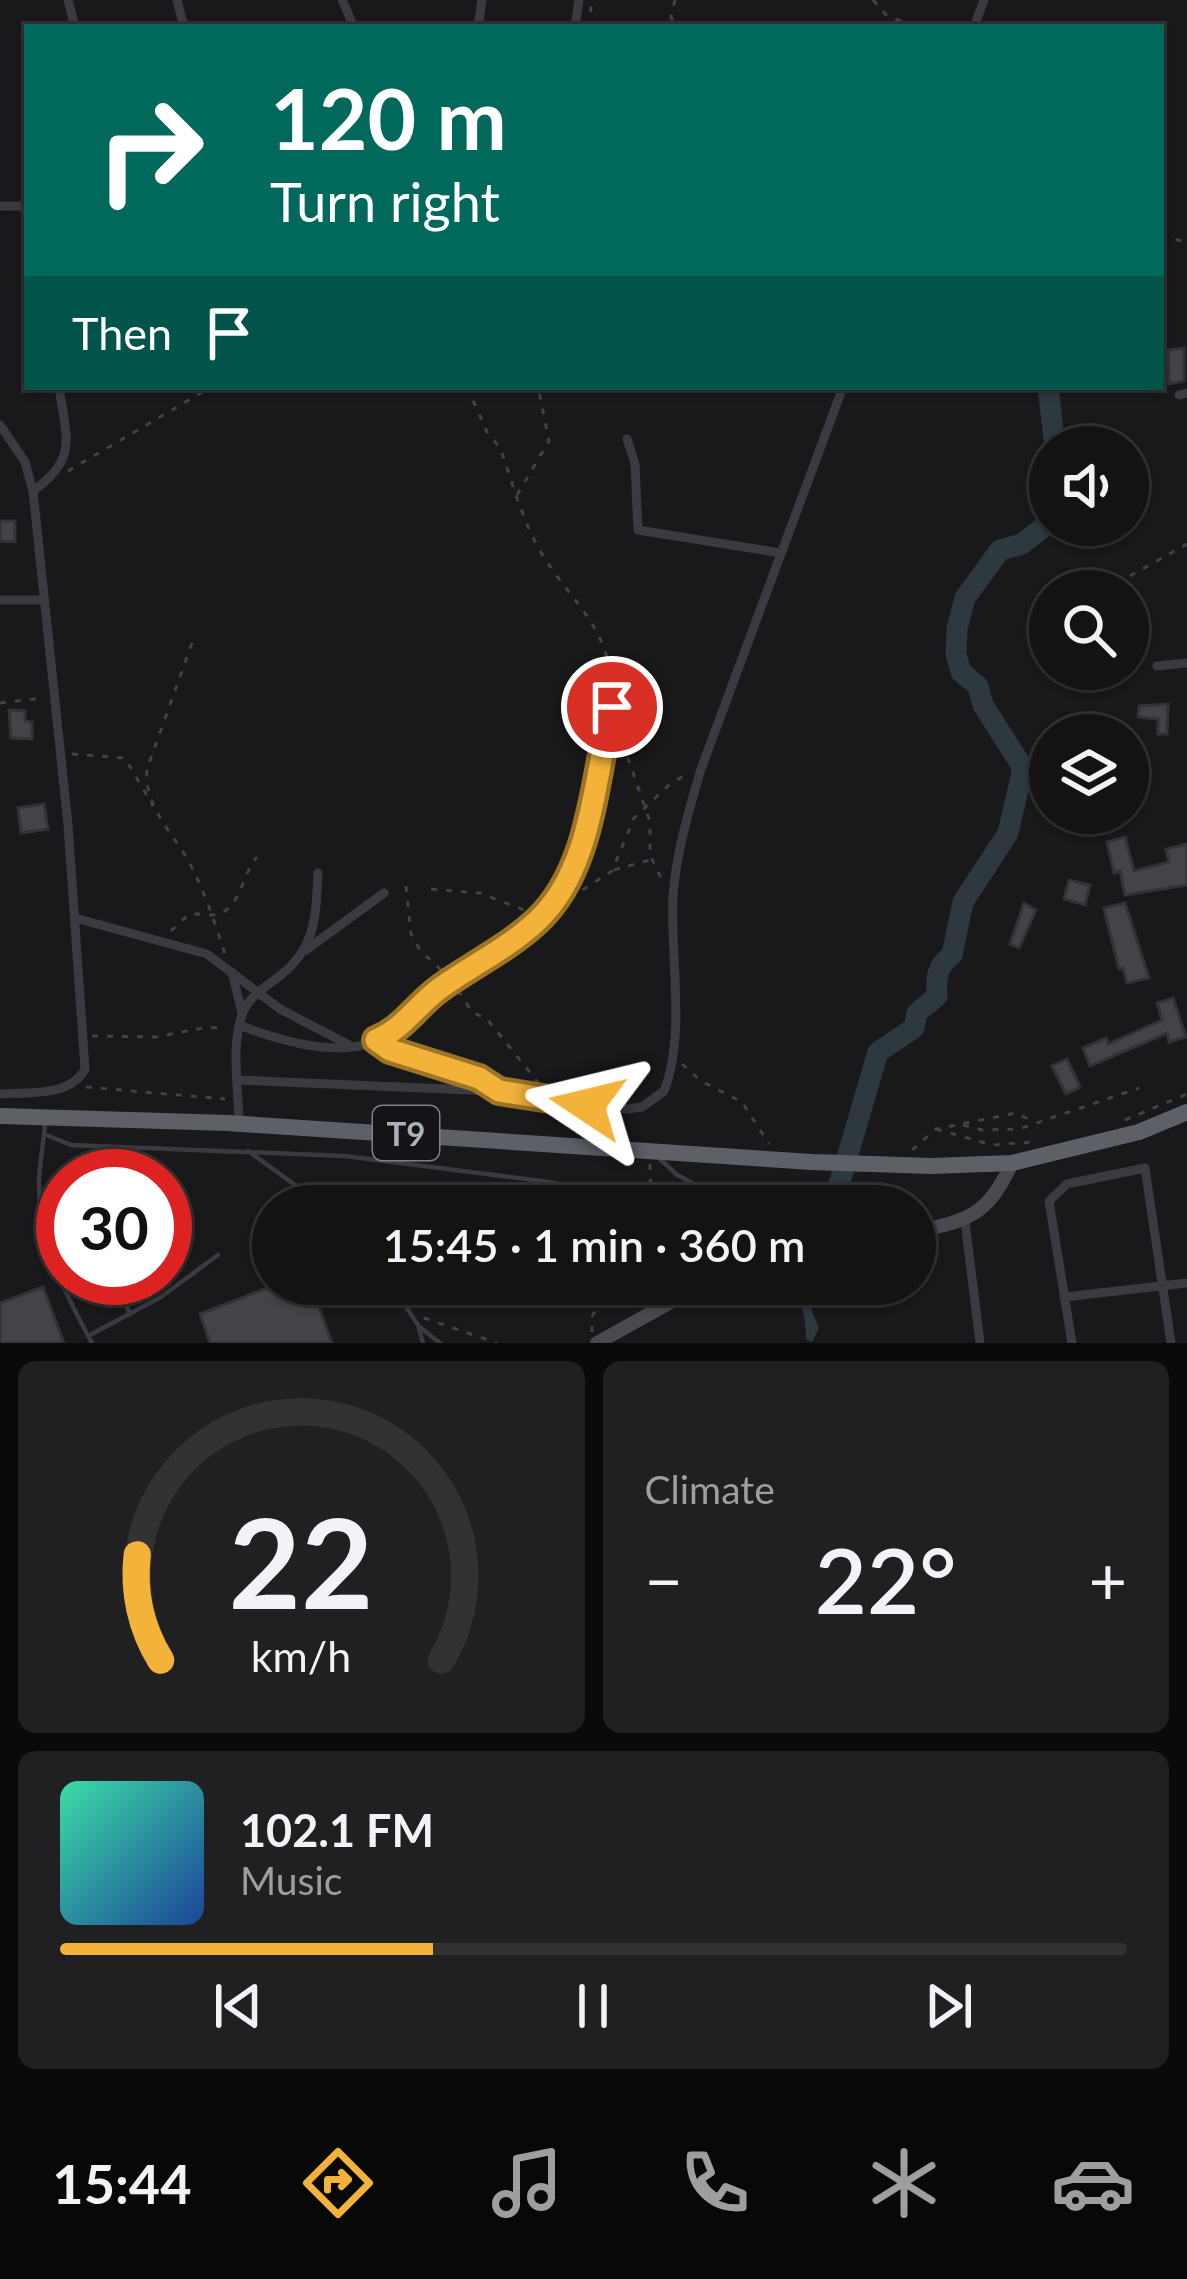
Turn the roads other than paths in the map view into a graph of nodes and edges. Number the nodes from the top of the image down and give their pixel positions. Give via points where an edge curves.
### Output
1 (58, 390) edge
2 (842, 390) edge
3 (0, 424) edge
4 (627, 439) dead end
5 (33, 491) junction
6 (781, 553) junction
7 (0, 600) edge
8 (44, 600) junction
9 (1187, 663) edge
10 (1157, 667) dead end
11 (612, 707) road end
12 (318, 873) dead end
13 (384, 893) dead end
14 (75, 918) junction
15 (306, 950) junction
16 (232, 972) junction
17 (258, 992) junction
18 (240, 1024) junction
19 (376, 1040) junction
20 (350, 1046) junction
21 (239, 1080) junction
22 (499, 1091) junction
23 (0, 1094) edge
24 (1187, 1112) edge
25 (0, 1116) edge
26 (239, 1124) junction
27 (45, 1125) junction
28 (44, 1149) edge
29 (650, 1150) junction
30 (248, 1151) junction
31 (1012, 1163) junction
32 (294, 1185) edge
33 (565, 1185) edge
34 (695, 1185) edge
35 (965, 1221) junction
36 (936, 1227) edge
37 (218, 1255) dead end
38 (1187, 1283) edge
39 (1162, 1288) junction
40 (1064, 1298) junction
41 (73, 1305) edge
42 (126, 1305) edge
43 (405, 1305) edge
44 (660, 1305) edge
45 (130, 1314) junction
46 (418, 1325) junction
47 (90, 1340) edge
48 (595, 1340) edge
49 (423, 1343) edge
50 (440, 1343) edge
51 (980, 1343) edge
52 (1072, 1343) edge
53 (1171, 1343) edge

1 - 5 street via 66,450 56,474
2 - 6 street
3 - 5 street
4 - 6 street via 638,530
5 - 8 street
6 - 22 street via 683,832 664,1091 626,1109
7 - 8 street
8 - 14 street
9 - 10 street
11 - 19 street via 585,832 552,904
12 - 15 street
13 - 15 street
14 - 16 street via 207,954
14 - 23 street via 85,1069 51,1091
15 - 17 street
16 - 17 street
16 - 18 street
17 - 18 street
17 - 20 street
18 - 20 street via 319,1048
18 - 21 street
19 - 20 street
19 - 22 street
21 - 22 street
21 - 26 street
24 - 31 highway, T9
25 - 27 highway, T9
26 - 27 highway, T9
26 - 29 highway, T9
27 - 28 lane
27 - 30 lane via 70,1145
29 - 31 highway, T9 via 896,1166
29 - 34 lane
30 - 32 lane
30 - 33 lane via 399,1161
31 - 35 main road via 989,1204
35 - 36 main road
35 - 51 street
37 - 45 lane
38 - 39 street
39 - 40 street
39 - 40 street via 1144,1168 1067,1184 1049,1201
39 - 53 street
40 - 52 street
41 - 47 lane
42 - 45 lane
43 - 46 lane
44 - 48 main road
45 - 47 lane
46 - 49 lane
46 - 50 lane

